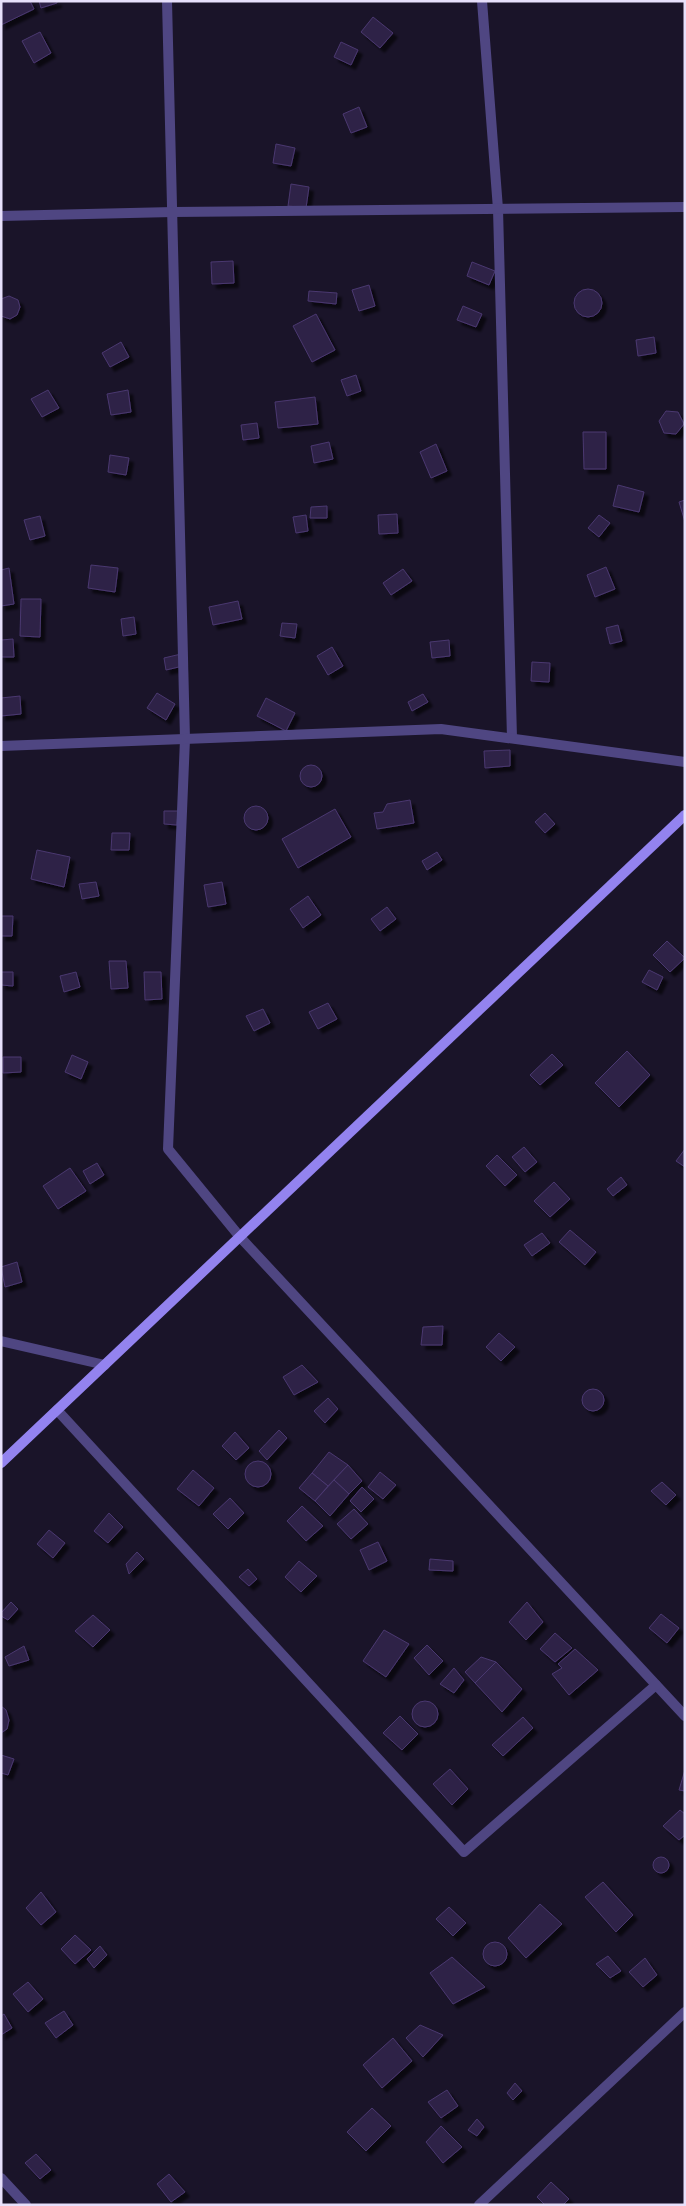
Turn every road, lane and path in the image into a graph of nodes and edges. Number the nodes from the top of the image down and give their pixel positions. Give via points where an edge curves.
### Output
1 (167, 1) edge
2 (482, 1) edge
3 (685, 207) edge
4 (498, 209) junction
5 (173, 212) junction
6 (1, 216) edge
7 (512, 738) junction
8 (185, 739) junction
9 (1, 746) edge
10 (685, 762) edge
11 (685, 815) edge
12 (240, 1237) junction
13 (1, 1341) edge
14 (105, 1365) junction
15 (57, 1410) junction
16 (1, 1463) edge
17 (656, 1685) junction
18 (685, 1716) edge
19 (685, 2012) edge
20 (1, 2178) edge
21 (26, 2205) edge
22 (479, 2205) edge

1 - 5 street
2 - 4 street
3 - 4 street
4 - 5 street
4 - 7 street
5 - 6 street
5 - 8 street
7 - 8 street via 442,729
7 - 10 street
8 - 9 street
8 - 12 street via 168,1149
11 - 12 street
12 - 14 street
12 - 17 street
13 - 14 street
14 - 15 street
15 - 16 street
15 - 17 street via 464,1852
17 - 18 street
19 - 22 street
20 - 21 street

